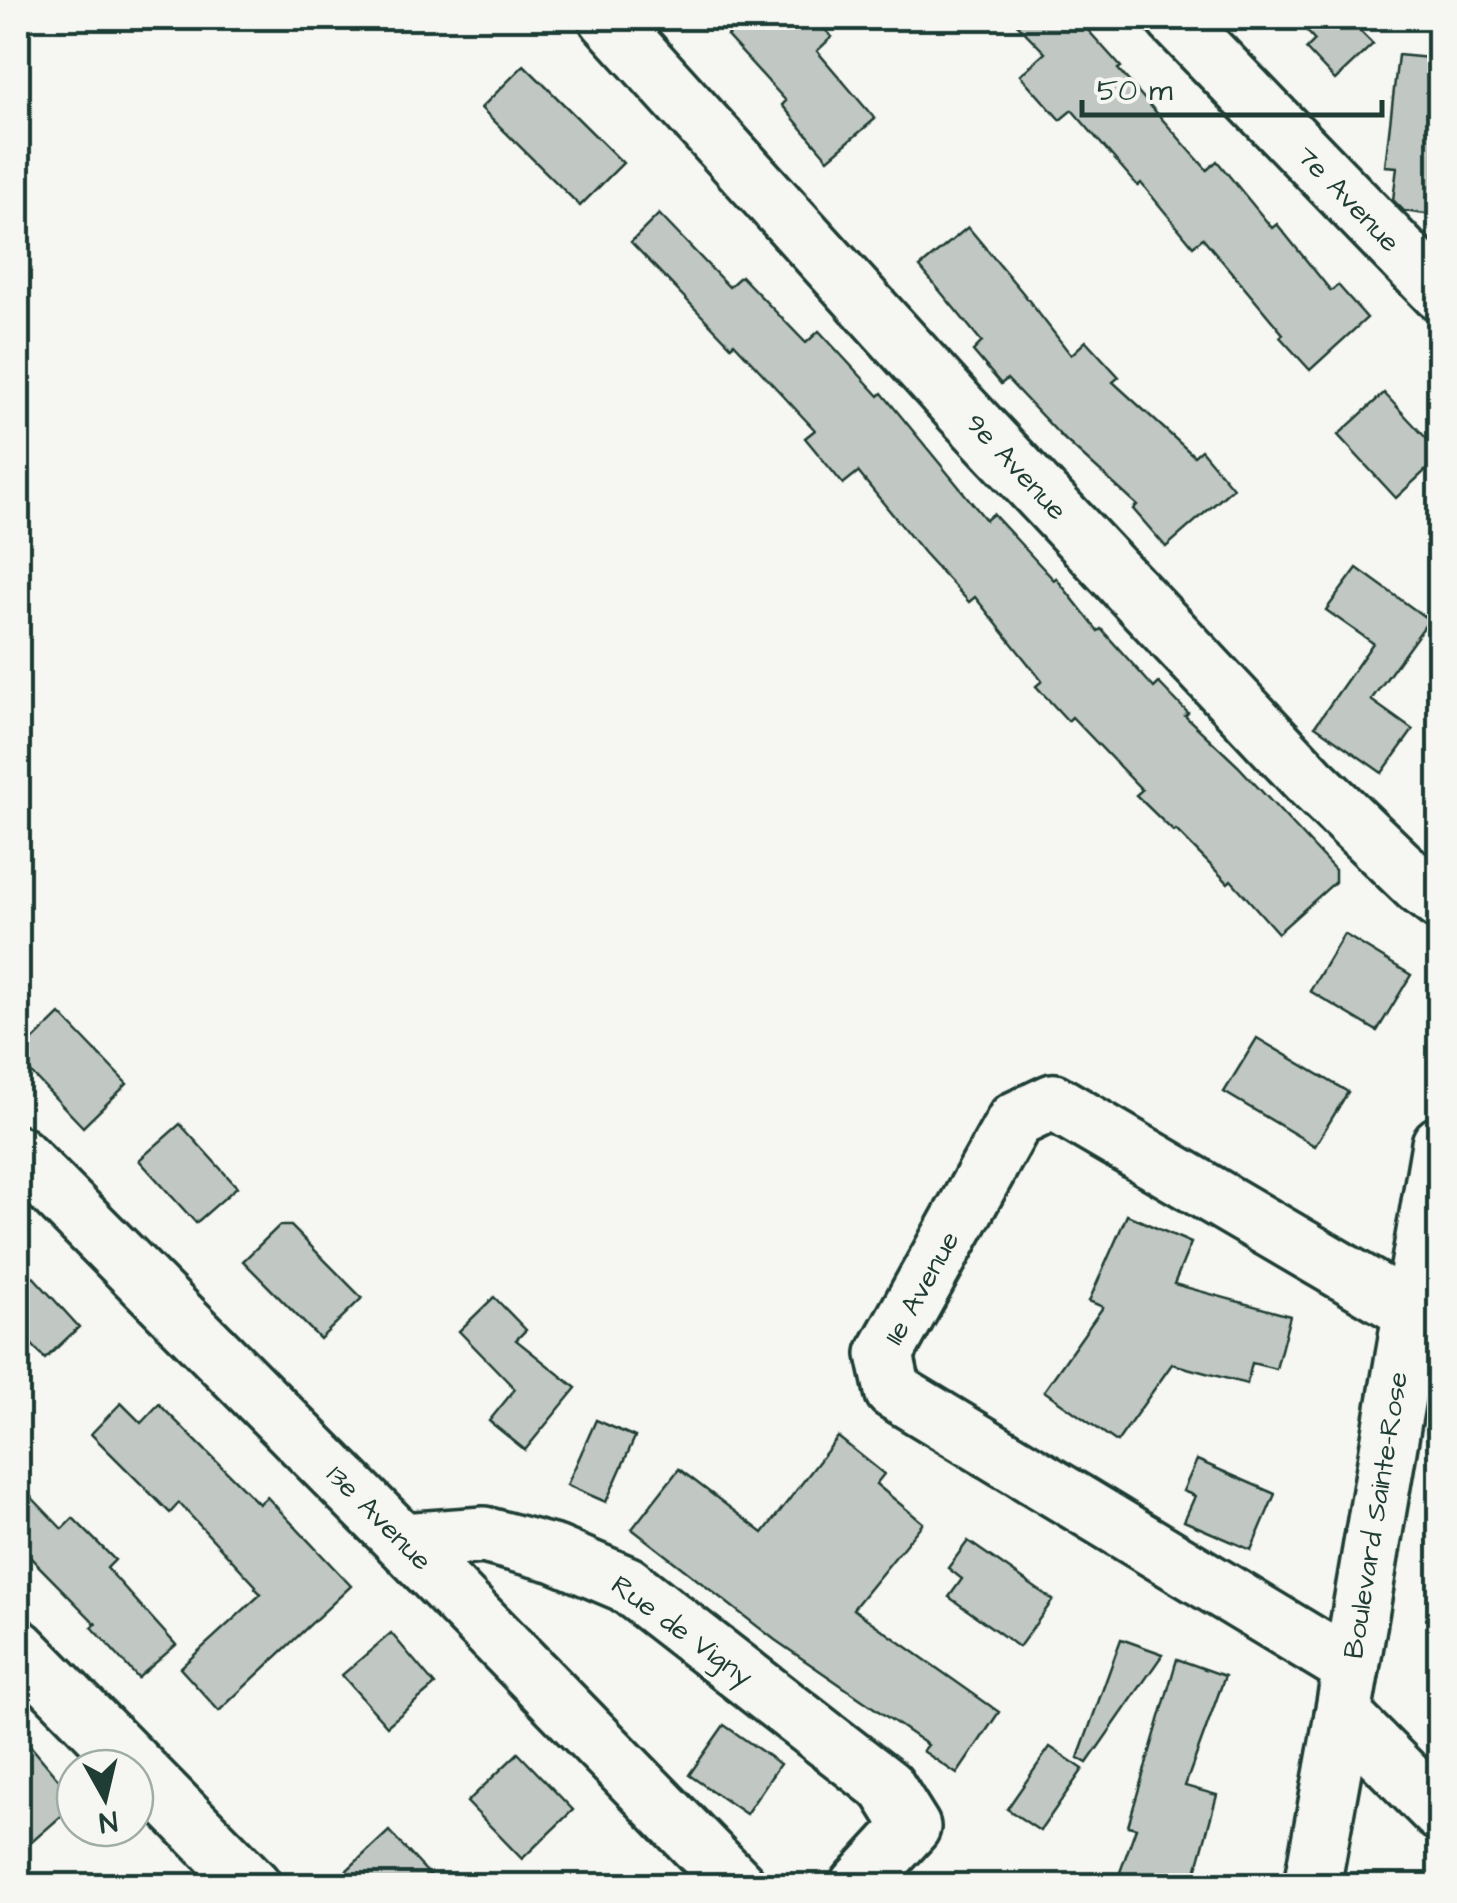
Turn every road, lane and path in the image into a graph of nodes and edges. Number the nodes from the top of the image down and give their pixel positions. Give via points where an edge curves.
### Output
1 (607, 18) edge
2 (1174, 18) edge
3 (1440, 293) edge
4 (1440, 902) edge
5 (1440, 1144) edge
6 (18, 1154) edge
7 (1410, 1311) junction
8 (402, 1541) junction
9 (18, 1647) edge
10 (1347, 1691) junction
11 (1440, 1813) edge
12 (252, 1886) edge
13 (738, 1886) edge
14 (858, 1886) edge
15 (1312, 1886) edge

1 - 4 street, 9e Avenue via 1310,780
2 - 3 street, 7e Avenue
5 - 7 street, Boulevard Sainte-Rose
6 - 8 street, 13e Avenue
7 - 10 street, Boulevard Sainte-Rose
7 - 10 street, 11e Avenue via 1053,1102 1016,1120 886,1354 893,1391
8 - 13 street, 13e Avenue
8 - 14 street, Rue de Vigny via 484,1535 556,1554 626,1584 887,1788 912,1827
9 - 12 street
10 - 11 street, 11e Avenue
10 - 15 street, Boulevard Sainte-Rose

